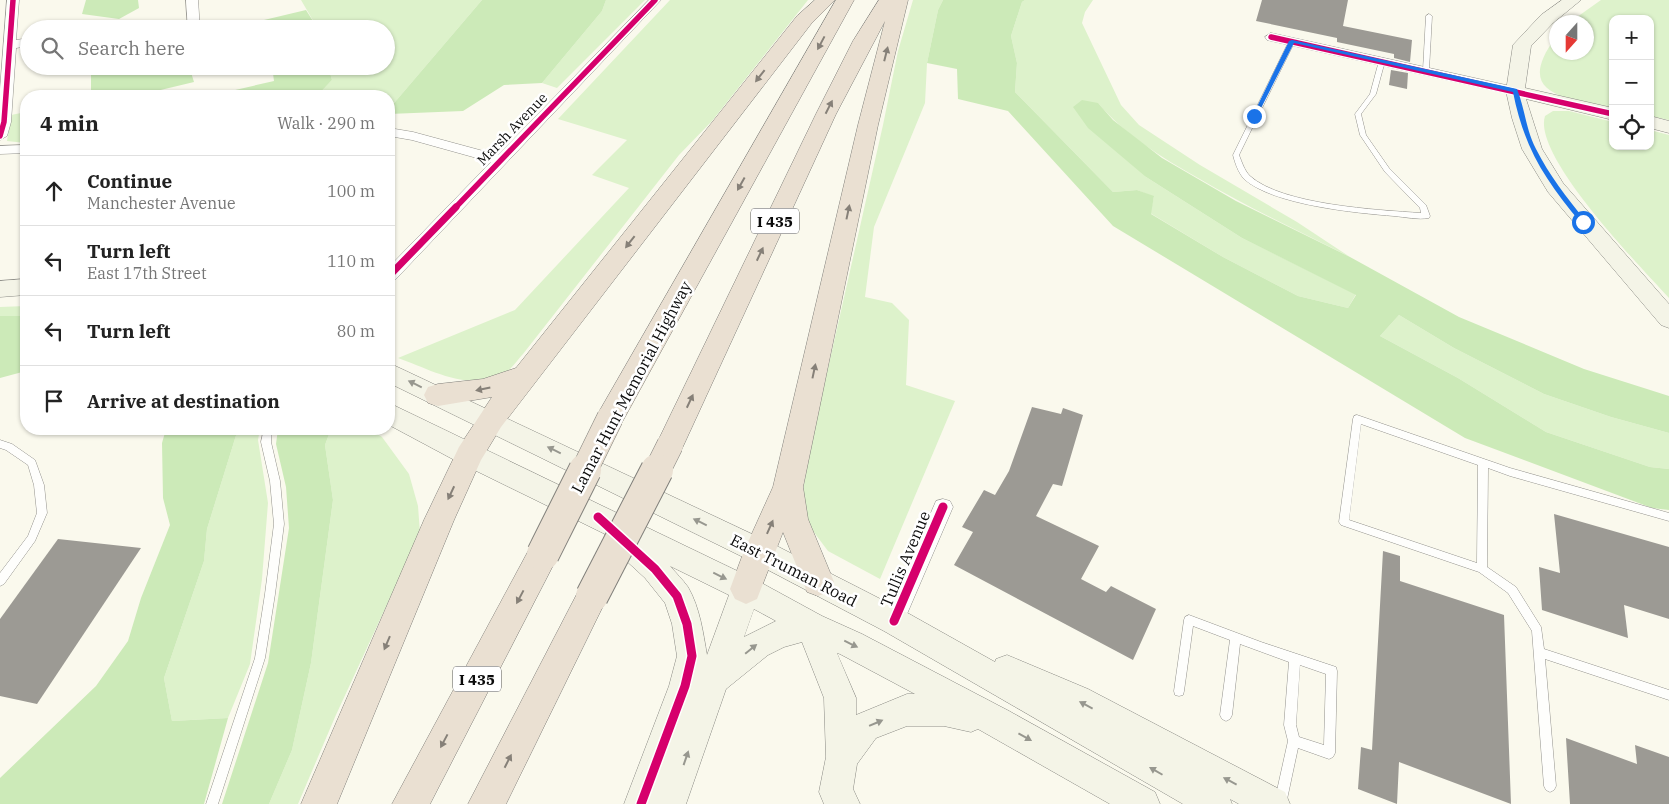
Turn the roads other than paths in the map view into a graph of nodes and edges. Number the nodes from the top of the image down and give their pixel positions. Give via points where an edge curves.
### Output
1 (13, 0) edge
2 (192, 0) edge
3 (655, 0) edge
4 (826, 0) edge
5 (845, 0) edge
6 (888, 0) edge
7 (899, 0) edge
8 (1573, 0) edge
9 (1430, 16) dead end
10 (6, 20) edge
11 (193, 20) edge
12 (1271, 37) dead end
13 (1292, 41) junction
14 (20, 43) edge
15 (9, 45) junction
16 (1382, 61) junction
17 (1426, 70) junction
18 (1515, 91) junction
19 (1609, 113) edge
20 (1654, 123) edge
21 (1669, 127) edge
22 (395, 133) edge
23 (0, 136) edge
24 (20, 149) edge
25 (0, 150) edge
26 (500, 160) junction
27 (395, 270) edge
28 (20, 287) edge
29 (0, 289) edge
30 (1669, 319) edge
31 (526, 374) junction
32 (395, 375) edge
33 (438, 395) junction
34 (395, 416) edge
35 (490, 419) junction
36 (267, 435) edge
37 (0, 444) edge
38 (469, 455) junction
39 (1483, 462) junction
40 (788, 487) junction
41 (943, 507) dead end
42 (598, 517) junction
43 (1669, 517) edge
44 (759, 551) junction
45 (1482, 570) junction
46 (0, 581) edge
47 (818, 582) junction
48 (746, 588) junction
49 (894, 621) junction
50 (810, 626) junction
51 (1236, 638) junction
52 (1539, 652) junction
53 (1294, 658) junction
54 (713, 680) junction
55 (1179, 691) dead end
56 (1669, 695) edge
57 (1226, 715) dead end
58 (998, 722) junction
59 (1294, 742) junction
60 (842, 756) junction
61 (1550, 786) dead end
62 (1207, 800) edge
63 (212, 804) edge
64 (319, 804) edge
65 (410, 804) edge
66 (486, 804) edge
67 (641, 804) edge
68 (669, 804) edge
69 (843, 804) edge
70 (1143, 804) edge
71 (1273, 804) edge
72 (1280, 804) edge

1 - 10 street
2 - 11 street
3 - 26 street, Marsh Avenue
4 -> 31 highway via 804,20
5 -> 65 highway, Lamar Hunt Memorial Highway / I 435, bridge via 610,418 543,554
66 -> 6 highway, I 435, bridge via 670,445 826,114
40 -> 7 highway
8 - 18 main road via 1547,19 1522,45
9 - 17 lane
10 - 15 street
12 - 13 street
13 - 16 street
13 - 16 lane via 1236,155 1240,168 1249,179 1280,195 1346,209 1426,216 1423,207 1387,170 1363,134 1358,114 1373,94
14 - 15 street
15 - 23 street via 4,122
16 - 17 street
17 - 18 street
18 - 19 main road
18 - 30 main road via 1532,149 1555,187
20 - 21 main road
22 - 26 street
24 - 25 street
26 - 27 street, Marsh Avenue
28 - 29 main road
31 -> 33 highway via 499,386
31 - 35 highway
33 -> 32 main road, East Truman Road
33 - 35 main road, East Truman Road
34 - 38 main road
35 - 38 highway
44 -> 35 main road, East Truman Road
36 - 63 lane via 279,524 270,594 260,658
37 - 46 lane via 32,463 39,485 42,513 32,538
38 - 42 main road
38 -> 64 highway via 438,520
39 - 43 lane
39 - 45 lane
39 - 45 lane via 1357,420 1344,522
44 -> 40 highway
40 - 47 highway via 793,519
41 - 49 street, Tullis Avenue
42 -> 48 main road
42 - 67 main road via 655,569 677,596 687,624 692,656 685,686
44 - 47 main road, East Truman Road
44 - 48 highway
45 - 52 lane via 1512,590 1537,630
47 - 49 main road, East Truman Road
48 - 50 main road
48 - 54 main road
62 -> 49 main road, East Truman Road
71 -> 49 main road via 1077,700
54 -> 50 main road via 756,644 786,630
50 -> 58 main road via 851,644
50 - 60 main road via 840,698
51 - 53 lane
51 - 55 lane via 1190,620
51 - 57 lane
52 - 56 lane
52 - 61 lane
53 - 59 lane via 1290,725
53 - 59 lane via 1332,671 1329,754
68 -> 54 main road
60 -> 58 main road via 865,728 907,710 944,710
58 -> 70 main road
59 - 72 lane
60 - 69 main road via 836,792

